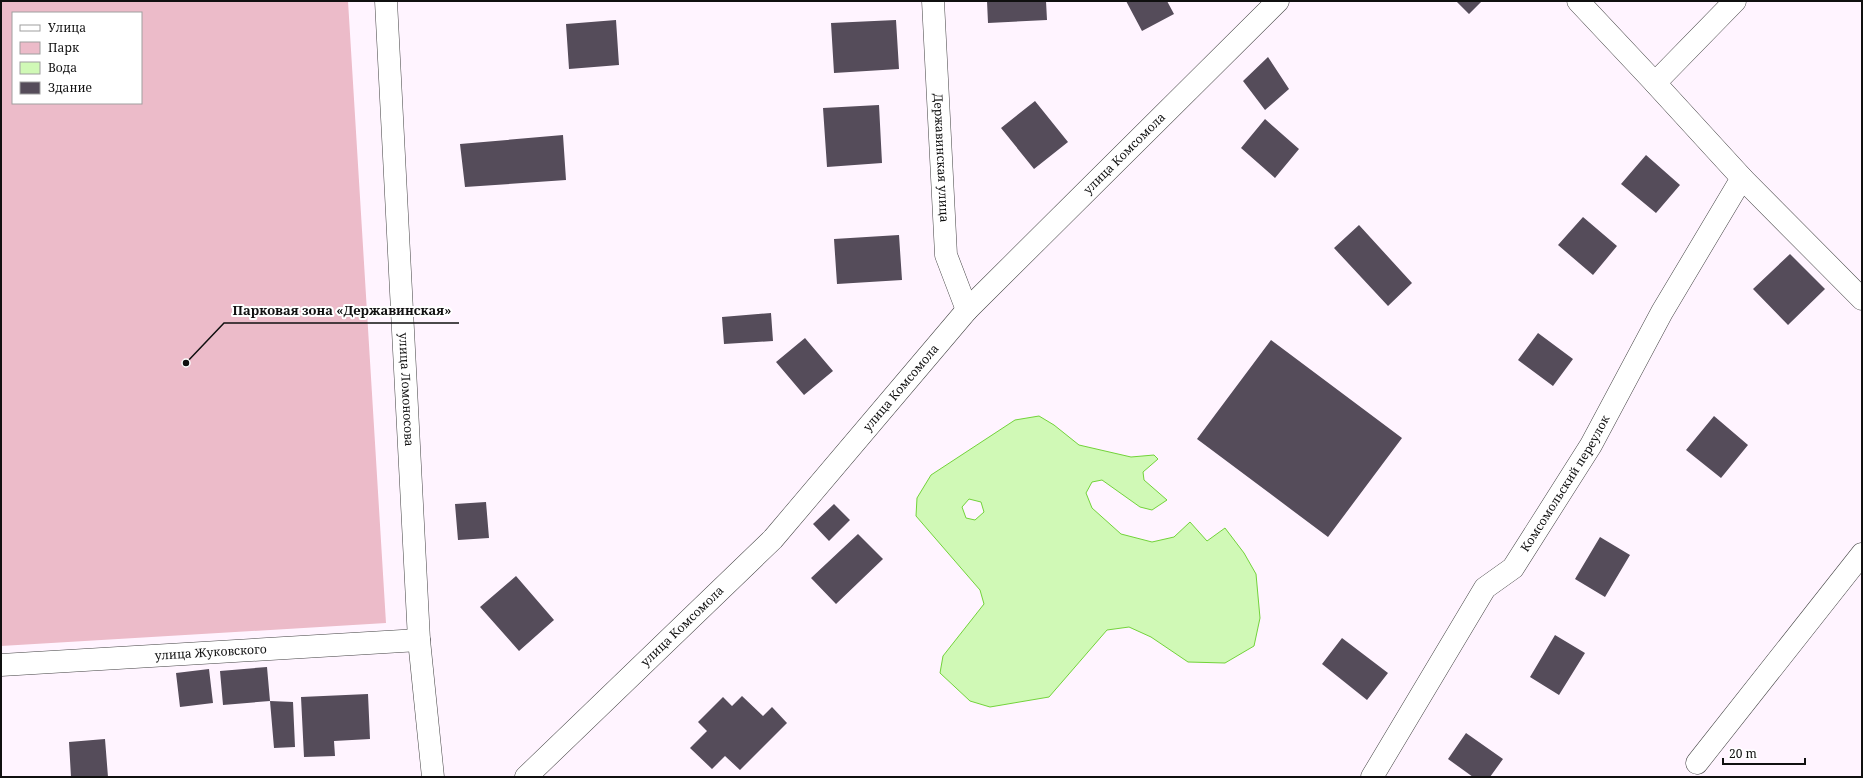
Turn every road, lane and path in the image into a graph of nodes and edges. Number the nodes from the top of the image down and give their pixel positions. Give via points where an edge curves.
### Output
1 (386, 1) edge
2 (933, 1) edge
3 (1278, 1) edge
4 (1578, 1) edge
5 (1735, 1) edge
6 (1655, 83) junction
7 (1742, 178) junction
8 (1862, 299) edge
9 (966, 310) junction
10 (1862, 554) edge
11 (419, 640) junction
12 (1, 665) edge
13 (1697, 763) dead end
14 (433, 777) edge
15 (526, 777) edge
16 (1372, 777) edge

1 - 11 street, улица Ломоносова
2 - 9 street, Державинская улица via 946,255
3 - 9 street, улица Комсомола
4 - 6 street
5 - 6 street
6 - 7 street
7 - 8 street
7 - 16 street, Комсомольский переулок via 1662,312 1591,445 1513,568 1485,588
9 - 15 street, улица Комсомола via 773,539
10 - 13 street
11 - 12 street, улица Жуковского
11 - 14 street, улица Ломоносова

